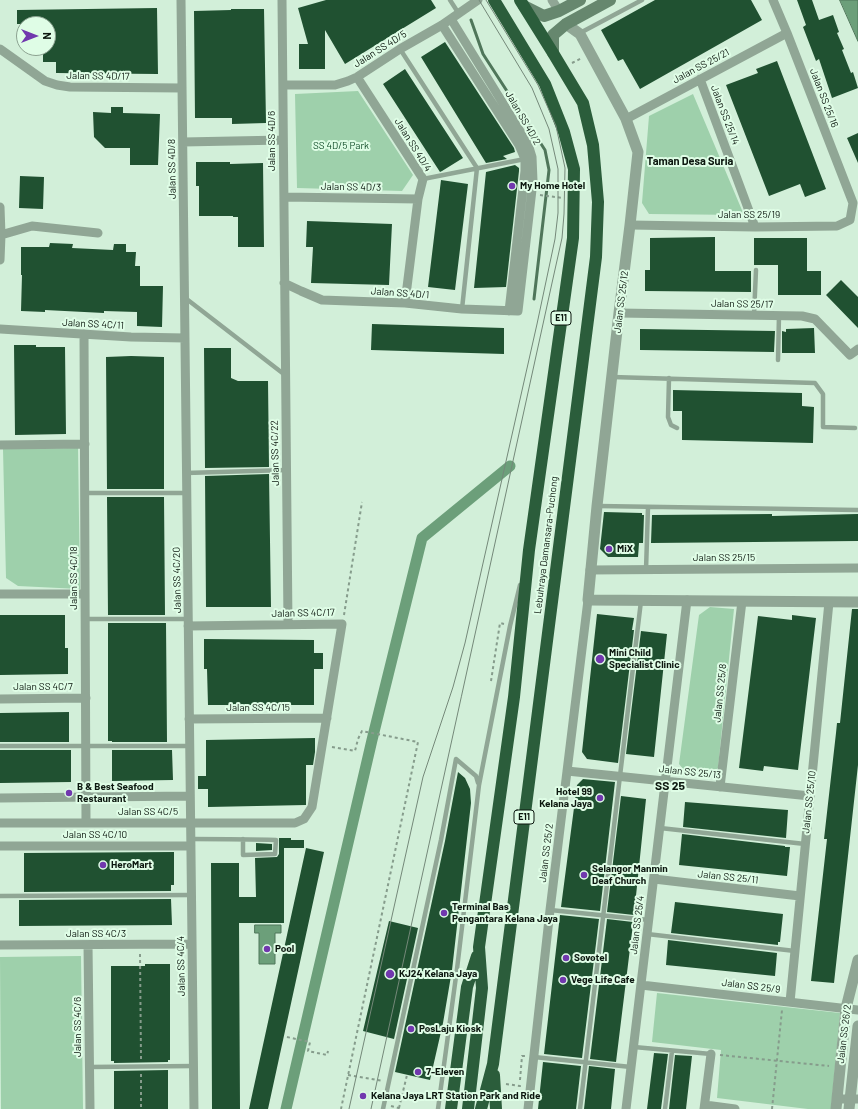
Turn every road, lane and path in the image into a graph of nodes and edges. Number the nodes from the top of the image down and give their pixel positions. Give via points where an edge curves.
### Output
1 (181, 0) edge
2 (282, 0) edge
3 (450, 0) edge
4 (478, 0) edge
5 (494, 0) edge
6 (552, 0) edge
7 (580, 0) edge
8 (610, 0) edge
9 (642, 0) edge
10 (773, 0) edge
11 (522, 3) edge
12 (559, 11) junction
13 (455, 17) junction
14 (566, 24) junction
15 (442, 25) junction
16 (787, 33) junction
17 (580, 34) junction
18 (400, 49) junction
19 (0, 50) edge
20 (553, 53) junction
21 (357, 77) junction
22 (700, 79) junction
23 (283, 86) junction
24 (182, 88) junction
25 (626, 119) junction
26 (283, 140) junction
27 (182, 142) junction
28 (529, 158) junction
29 (477, 168) junction
30 (423, 179) junction
31 (536, 194) dead end
32 (284, 197) junction
33 (556, 197) dead end
34 (418, 199) junction
35 (853, 203) joint
36 (0, 207) edge
37 (854, 220) edge
38 (630, 225) junction
39 (755, 227) junction
40 (98, 233) dead end
41 (1, 235) junction
42 (0, 260) edge
43 (756, 270) dead end
44 (284, 283) junction
45 (184, 297) junction
46 (405, 303) junction
47 (462, 309) junction
48 (514, 311) joint
49 (619, 313) junction
50 (754, 315) junction
51 (779, 315) junction
52 (0, 329) edge
53 (84, 334) junction
54 (185, 338) junction
55 (858, 349) edge
56 (778, 360) dead end
57 (285, 375) junction
58 (612, 376) junction
59 (669, 378) junction
60 (677, 428) dead end
61 (855, 428) dead end
62 (85, 444) junction
63 (0, 445) edge
64 (286, 470) junction
65 (186, 473) junction
66 (85, 493) junction
67 (187, 493) junction
68 (362, 502) dead end
69 (597, 506) junction
70 (648, 507) junction
71 (858, 510) edge
72 (529, 550) junction
73 (858, 568) edge
74 (590, 570) junction
75 (646, 570) junction
76 (0, 594) edge
77 (85, 594) junction
78 (588, 600) junction
79 (687, 600) junction
80 (641, 601) junction
81 (742, 601) junction
82 (829, 602) junction
83 (858, 602) edge
84 (85, 619) junction
85 (188, 622) junction
86 (288, 624) junction
87 (342, 624) junction
88 (86, 698) junction
89 (0, 699) edge
90 (329, 702) junction
91 (327, 718) junction
92 (189, 719) junction
93 (314, 719) junction
94 (322, 744) junction
95 (0, 746) edge
96 (86, 746) junction
97 (190, 746) junction
98 (567, 771) junction
99 (619, 776) junction
100 (666, 781) junction
101 (479, 785) junction
102 (720, 787) junction
103 (190, 796) junction
104 (810, 796) junction
105 (86, 797) junction
106 (0, 798) edge
107 (191, 822) junction
108 (0, 823) edge
109 (86, 823) junction
110 (660, 828) junction
111 (243, 839) junction
112 (191, 842) junction
113 (805, 844) junction
114 (0, 846) edge
115 (654, 879) junction
116 (192, 895) junction
117 (0, 896) edge
118 (800, 896) junction
119 (550, 910) junction
120 (603, 916) junction
121 (649, 920) junction
122 (647, 934) junction
123 (192, 944) junction
124 (0, 945) edge
125 (88, 945) junction
126 (140, 945) junction
127 (479, 947) junction
128 (795, 951) junction
129 (858, 960) edge
130 (641, 985) junction
131 (786, 1001) junction
132 (846, 1008) junction
133 (858, 1010) edge
134 (858, 1026) edge
135 (286, 1037) dead end
136 (634, 1047) junction
137 (328, 1051) dead end
138 (672, 1051) junction
139 (711, 1054) junction
140 (522, 1056) dead end
141 (533, 1057) junction
142 (777, 1061) junction
143 (585, 1062) junction
144 (493, 1064) junction
145 (141, 1066) junction
146 (194, 1066) junction
147 (89, 1067) junction
148 (631, 1067) junction
149 (840, 1068) junction
150 (348, 1075) junction
151 (407, 1075) dead end
152 (389, 1082) junction
153 (520, 1086) dead end
154 (852, 1102) edge
155 (837, 1104) edge
156 (704, 1107) edge
157 (399, 1108) edge
158 (90, 1109) edge
159 (142, 1109) edge
160 (194, 1109) edge
161 (341, 1109) edge
162 (382, 1109) edge
163 (438, 1109) edge
164 (451, 1109) edge
165 (468, 1109) edge
166 (482, 1109) edge
167 (496, 1109) edge
168 (528, 1109) edge
169 (580, 1109) edge
170 (626, 1109) edge
171 (665, 1109) edge
172 (735, 1109) edge
173 (772, 1109) edge

1 - 24 street, Jalan SS 4D/8
2 - 23 street, Jalan SS 4D/6
3 - 13 lane
4 - 13 street, Jalan SS 4D/5
5 - 72 highway, Lebuhraya Damansara–Puchong / E11 via 545,84 564,132 574,169 572,238
6 - 12 street
7 - 12 main road
8 - 14 main road
9 - 17 lane
10 - 16 street, Jalan SS 25/16
11 - 12 main road via 544,16
11 - 20 highway, Lebuhraya Damansara–Puchong / E11
12 - 14 main road
13 - 15 street, Jalan SS 4D/5
13 - 28 street, Jalan SS 4D/2 via 528,144
14 - 17 street, Jalan SS 25/12
14 - 20 main road via 553,35
15 - 18 street, Jalan SS 4D/5
15 - 28 street
16 - 22 street, Jalan SS 25/21
16 - 35 street, Jalan SS 25/16
17 - 25 street, Jalan SS 25/12
18 - 21 street, Jalan SS 4D/5
18 - 29 lane
19 - 24 street, Jalan SS 4D/17 via 45,81 57,86
20 - 144 highway, Lebuhraya Damansara–Puchong / E11 via 582,103 593,145 598,202 596,257
21 - 23 street, Jalan SS 4D/5 via 335,85
21 - 30 street, Jalan SS 4D/4
22 - 25 street, Jalan SS 25/21
22 - 39 street, Jalan SS 25/14
23 - 26 street, Jalan SS 4D/6
24 - 27 street, Jalan SS 4D/8
25 - 38 street, Jalan SS 25/12 via 638,152
26 - 27 street
26 - 32 street, Jalan SS 4D/6
27 - 45 street, Jalan SS 4D/8
28 - 29 lane
28 - 48 street, Jalan SS 4D/2 via 533,181
29 - 30 lane
29 - 47 lane
30 - 34 street, Jalan SS 4D/4
31 - 33 path
32 - 34 street, Jalan SS 4D/3
32 - 44 street, Jalan SS 4D/6
34 - 46 street, Jalan SS 4D/4
35 - 37 street, Jalan SS 25/19
36 - 41 street
37 - 39 street, Jalan SS 25/19 via 837,226
38 - 39 street, Jalan SS 25/19
38 - 49 street, Jalan SS 25/12
40 - 41 street via 32,226
41 - 42 street
43 - 50 lane
44 - 46 street, Jalan SS 4D/1 via 322,300
44 - 57 street, Jalan SS 4C/22
45 - 54 street, Jalan SS 4D/8
45 - 57 lane
46 - 47 street, Jalan SS 4D/1
47 - 48 street, Jalan SS 4D/1
49 - 50 street, Jalan SS 25/17
49 - 58 street, Jalan SS 25/12
50 - 51 street, Jalan SS 25/17
51 - 55 street, Jalan SS 25/17 via 815,319 850,356
51 - 56 lane
52 - 53 street, Jalan SS 4C/11
53 - 54 street, Jalan SS 4C/11
53 - 62 street, Jalan SS 4C/18
54 - 65 street, Jalan SS 4C/20
57 - 64 street, Jalan SS 4C/22
58 - 59 lane
58 - 69 street, Jalan SS 25/12
59 - 60 lane via 668,417 671,425
59 - 61 lane via 815,382 823,394 823,427
62 - 63 street
62 - 66 street, Jalan SS 4C/18
64 - 65 lane
64 - 86 street, Jalan SS 4C/22
65 - 67 street, Jalan SS 4C/20
66 - 67 lane
66 - 77 street, Jalan SS 4C/18
67 - 85 street, Jalan SS 4C/20
68 - 87 path, Jalan SS 4C/17
69 - 70 lane
69 - 74 street, Jalan SS 25/12
70 - 71 lane
70 - 75 lane
72 - 101 lane via 510,626
72 - 127 highway, Lebuhraya Damansara–Puchong / E11 via 514,697
73 - 75 street, Jalan SS 25/15
74 - 75 street, Jalan SS 25/15
74 - 78 street, Jalan SS 25/12
76 - 77 street
77 - 84 street, Jalan SS 4C/18
78 - 80 street
78 - 98 street, Jalan SS 25/2
79 - 80 street
79 - 81 street
79 - 100 street, Jalan SS 25/4
80 - 99 lane
81 - 82 street
81 - 102 street, Jalan SS 25/8
82 - 83 street
82 - 104 street, Jalan SS 25/10
84 - 85 lane
84 - 88 street, Jalan SS 4C/18
85 - 86 street, Jalan SS 4C/17
85 - 92 street, Jalan SS 4C/20
86 - 87 street, Jalan SS 4C/17
87 - 90 street
88 - 89 street, Jalan SS 4C/7
88 - 96 street, Jalan SS 4C/18
90 - 91 street
90 - 93 street
91 - 93 street, Jalan SS 4C/15
91 - 94 street
92 - 93 street, Jalan SS 4C/15
92 - 97 street, Jalan SS 4C/20
94 - 107 street, Jalan SS 4C/5 via 312,807 304,819 295,823
94 - 150 path via 355,751 362,731 418,742
95 - 96 lane
96 - 97 lane
96 - 105 street, Jalan SS 4C/18
97 - 103 street, Jalan SS 4C/20
98 - 99 street, Jalan SS 25/13
98 - 119 street, Jalan SS 25/2
99 - 100 street, Jalan SS 25/13
99 - 120 lane
100 - 102 street, Jalan SS 25/13
100 - 110 street, Jalan SS 25/4
101 - 152 lane via 476,776 456,759
101 - 163 lane
102 - 104 street, Jalan SS 25/13
103 - 105 street, Jalan SS 4C/5
103 - 107 street, Jalan SS 4C/20
104 - 113 street, Jalan SS 25/10
105 - 106 street, Jalan SS 4C/5
105 - 109 street, Jalan SS 4C/18
107 - 109 street, Jalan SS 4C/5
107 - 112 street, Jalan SS 4C/4
108 - 109 street, Jalan SS 4C/5
110 - 113 lane
110 - 115 street, Jalan SS 25/4
111 - 111 lane, Jalan SS 4C/10 via 276,840 276,854 243,854
111 - 112 lane, Jalan SS 4C/10
112 - 114 street, Jalan SS 4C/10
112 - 116 street, Jalan SS 4C/4
113 - 118 street, Jalan SS 25/10
115 - 118 street, Jalan SS 25/11
115 - 121 street, Jalan SS 25/4
116 - 117 lane
116 - 123 street, Jalan SS 4C/4
118 - 128 street, Jalan SS 25/10
119 - 120 lane
119 - 141 street, Jalan SS 25/2
120 - 121 lane
120 - 143 lane
121 - 122 street, Jalan SS 25/4
122 - 128 lane
122 - 130 street, Jalan SS 25/4
123 - 126 street, Jalan SS 4C/3
123 - 146 street, Jalan SS 4C/4
124 - 125 street, Jalan SS 4C/3
125 - 126 street, Jalan SS 4C/3
125 - 147 street, Jalan SS 4C/6
126 - 145 path
127 - 164 highway via 467,987
127 - 165 highway, Lebuhraya Damansara–Puchong / E11 via 482,988
128 - 131 street, Jalan SS 25/10
129 - 132 street, Jalan SS 26/2
130 - 131 street, Jalan SS 25/9
130 - 136 street, Jalan SS 25/4
131 - 132 street, Jalan SS 25/9
131 - 142 path
132 - 133 street, Jalan SS 25/9
132 - 149 street, Jalan SS 26/2
134 - 154 street, Jalan SS 26/2
135 - 137 path via 310,1042 308,1051 328,1055
136 - 138 lane
136 - 148 street, Jalan SS 25/4
138 - 139 lane
138 - 171 lane
139 - 142 path
139 - 156 street
140 - 153 path
141 - 143 lane
141 - 168 street, Jalan SS 25/2
142 - 149 path
142 - 173 path
143 - 148 lane
143 - 169 lane
144 - 166 highway, Lebuhraya Damansara–Puchong / E11
144 - 167 highway
145 - 146 lane
145 - 147 lane
145 - 159 path
146 - 160 street, Jalan SS 4C/4
147 - 158 street, Jalan SS 4C/6
148 - 170 street, Jalan SS 25/4
149 - 155 street, Jalan SS 26/2
150 - 152 path
150 - 161 path
151 - 157 path
152 - 162 lane
154 - 155 street
156 - 172 street

